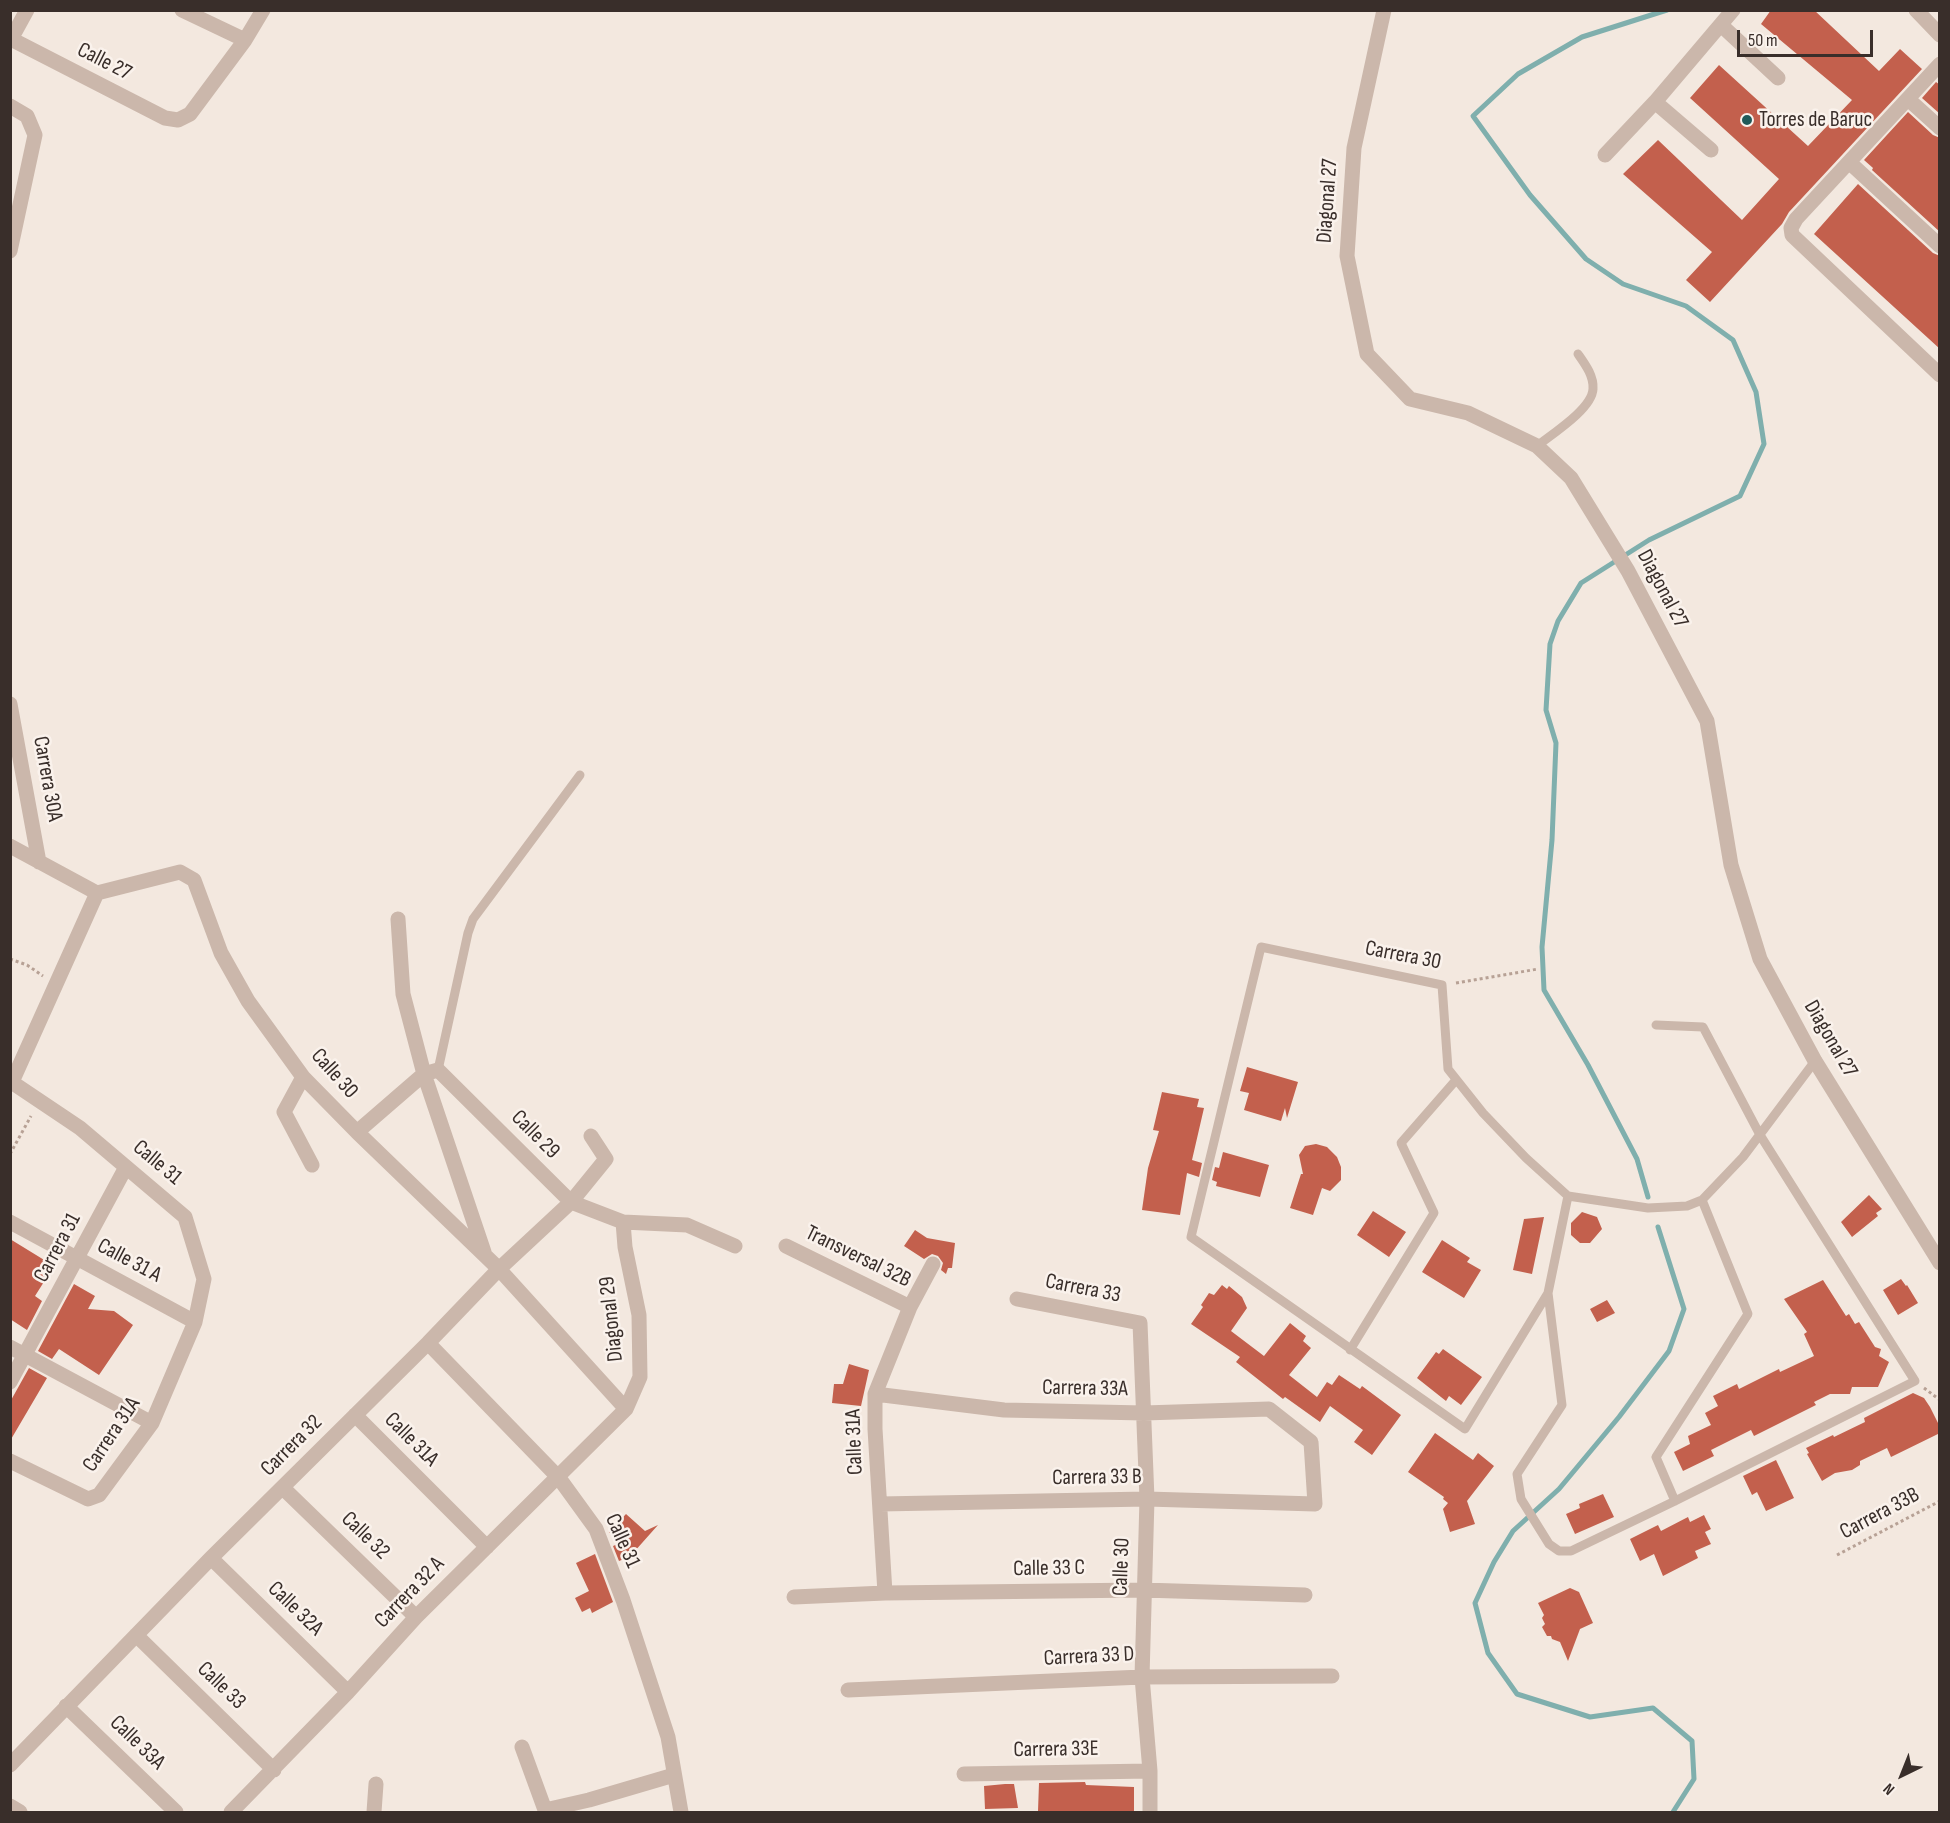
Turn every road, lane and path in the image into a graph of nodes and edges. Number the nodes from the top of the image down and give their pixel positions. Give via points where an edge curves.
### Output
1 (27, 10) edge
2 (182, 10) edge
3 (263, 10) edge
4 (1384, 10) edge
5 (1733, 10) edge
6 (1916, 10) edge
7 (1721, 25) junction
8 (1940, 35) edge
9 (11, 40) edge
10 (245, 40) junction
11 (1940, 64) edge
12 (1778, 78) dead end
13 (1908, 99) junction
14 (1654, 102) junction
15 (10, 106) edge
16 (1940, 128) edge
17 (1711, 150) dead end
18 (1605, 155) dead end
19 (1849, 162) junction
20 (1940, 246) edge
21 (10, 251) edge
22 (1578, 354) dead end
23 (1940, 375) edge
24 (1538, 446) junction
25 (10, 704) edge
26 (580, 775) dead end
27 (10, 846) edge
28 (39, 862) junction
29 (98, 894) junction
30 (398, 919) dead end
31 (10, 959) edge
32 (1538, 969) dead end
33 (56, 984) junction
34 (1442, 986) junction
35 (1656, 1025) dead end
36 (1815, 1061) junction
37 (431, 1072) junction
38 (303, 1077) junction
39 (1456, 1080) junction
40 (11, 1082) edge
41 (40, 1100) junction
42 (357, 1132) junction
43 (1760, 1135) junction
44 (591, 1136) dead end
45 (10, 1154) edge
46 (312, 1165) dead end
47 (126, 1167) junction
48 (1568, 1196) junction
49 (1702, 1200) junction
50 (571, 1202) junction
51 (10, 1222) edge
52 (623, 1222) junction
53 (735, 1246) dead end
54 (786, 1246) dead end
55 (485, 1255) junction
56 (78, 1260) junction
57 (1940, 1263) edge
58 (933, 1264) dead end
59 (499, 1269) junction
60 (1548, 1293) junction
61 (1017, 1299) dead end
62 (910, 1307) junction
63 (195, 1322) junction
64 (1140, 1323) joint
65 (428, 1343) junction
66 (10, 1347) edge
67 (1350, 1350) junction
68 (25, 1355) junction
69 (10, 1382) edge
70 (1915, 1382) junction
71 (875, 1394) junction
72 (1940, 1400) edge
73 (626, 1409) junction
74 (1144, 1413) junction
75 (355, 1415) junction
76 (152, 1422) junction
77 (10, 1461) edge
78 (559, 1478) junction
79 (283, 1488) junction
80 (1147, 1500) junction
81 (1675, 1501) junction
82 (1940, 1502) edge
83 (880, 1504) junction
84 (1315, 1504) joint
85 (487, 1547) junction
86 (1837, 1555) dead end
87 (211, 1558) junction
88 (1143, 1590) junction
89 (885, 1593) junction
90 (1305, 1595) dead end
91 (794, 1597) dead end
92 (416, 1617) junction
93 (136, 1635) junction
94 (1332, 1676) dead end
95 (1142, 1677) junction
96 (848, 1690) dead end
97 (348, 1692) junction
98 (66, 1706) junction
99 (522, 1747) dead end
100 (10, 1765) edge
101 (274, 1770) junction
102 (1150, 1771) junction
103 (964, 1774) dead end
104 (674, 1775) junction
105 (376, 1784) dead end
106 (10, 1806) edge
107 (590, 1806) edge
108 (20, 1812) edge
109 (176, 1812) edge
110 (231, 1812) edge
111 (374, 1812) edge
112 (681, 1812) edge
113 (1149, 1812) edge

1 - 9 street
2 - 10 street
3 - 10 street
4 - 24 street, Diagonal 27 via 1354,148 1347,256 1367,354 1410,399 1468,413
5 - 7 street
6 - 8 street
7 - 12 street
7 - 14 street
9 - 10 street, Calle 27 via 165,118 178,120 190,114
11 - 13 street
13 - 16 street
13 - 19 street
14 - 17 street
14 - 18 street
15 - 21 street via 27,116 34,135
19 - 20 street
19 - 23 street via 1796,219 1792,235
22 - 24 lane via 1589,370 1593,389 1587,403
24 - 36 street, Diagonal 27 via 1571,478 1607,536 1707,721 1731,865 1760,959
25 - 28 street, Carrera 30A
26 - 37 lane via 472,919
27 - 28 street
28 - 29 street
29 - 33 street
29 - 38 street, Calle 30 via 180,872 194,880 221,953 248,1001
30 - 37 street via 403,994
31 - 33 path
32 - 34 path, Carrera 30
33 - 40 street
34 - 39 lane via 1448,1070
34 - 67 lane, Carrera 30 via 1261,947 1191,1237
35 - 43 lane via 1703,1027
36 - 43 lane
36 - 57 street, Diagonal 27
37 - 42 street
37 - 50 street, Calle 29
37 - 55 street
38 - 42 street, Calle 30
38 - 46 street via 284,1112
39 - 48 lane via 1526,1158
39 - 67 lane via 1401,1143 1434,1213
40 - 41 street, Calle 31
41 - 45 path
41 - 47 street, Calle 31
42 - 55 street, Calle 30
43 - 49 lane
43 - 70 lane
44 - 50 street, Carrera 32 via 606,1159
47 - 56 street, Carrera 31
47 - 63 street, Calle 31 via 185,1217 204,1279
48 - 49 lane via 1648,1208 1687,1206
48 - 60 lane
49 - 81 lane via 1748,1314 1656,1457
50 - 52 street, Calle 29
50 - 59 street, Carrera 32
51 - 56 street, Calle 31 A
52 - 53 street, Calle 29 via 687,1225
52 - 73 street, Diagonal 29 via 639,1315 640,1366 640,1377
54 - 62 street, Transversal 32B
55 - 59 street, Calle 30
56 - 63 street, Calle 31 A
56 - 68 street, Carrera 31
58 - 62 street, Calle 31A
59 - 65 street, Carrera 32
59 - 73 street, Calle 30
60 - 67 lane via 1465,1429
60 - 81 lane via 1562,1405 1517,1474 1521,1499 1549,1544 1559,1551 1570,1551
61 - 64 street, Carrera 33
62 - 71 street, Calle 31A
63 - 76 street, Carrera 31A
64 - 74 street, Calle 30
65 - 75 street, Carrera 32
65 - 78 street, Calle 31
66 - 68 street
68 - 69 street, Carrera 31
68 - 76 street
70 - 72 path
70 - 81 lane
71 - 74 street, Carrera 33A via 1004,1410
71 - 83 street, Calle 31A
73 - 78 street, Carrera 32 A
74 - 80 street, Calle 30
74 - 84 street, Carrera 33A via 1269,1409 1311,1442
75 - 79 street, Carrera 32
75 - 85 street, Calle 31A
76 - 77 street, Carrera 31A via 99,1494 88,1499
78 - 85 street, Carrera 32 A
78 - 104 street, Calle 31 via 596,1529 668,1737
79 - 87 street, Carrera 32
79 - 92 street, Calle 32
80 - 83 street, Carrera 33 B
80 - 84 street, Carrera 33 B
80 - 88 street, Calle 30
82 - 86 path, Carrera 33B
83 - 89 street, Calle 31A
85 - 92 street, Carrera 32 A
87 - 93 street, Carrera 32
87 - 97 street, Calle 32A
88 - 89 street, Calle 33 C
88 - 90 street, Calle 33 C
88 - 95 street, Calle 30
89 - 91 street, Calle 33 C
92 - 97 street, Carrera 32 A
93 - 98 street, Carrera 32
93 - 101 street, Calle 33
94 - 95 street, Carrera 33 D
95 - 96 street, Carrera 33 D
95 - 102 street, Calle 30
97 - 101 street, Carrera 32 A
98 - 100 street, Carrera 32
98 - 109 street, Calle 33A
99 - 107 street via 544,1810
101 - 110 street, Carrera 32 A
102 - 103 street, Carrera 33E
102 - 113 street, Calle 30
104 - 107 street
104 - 112 street
105 - 111 street
106 - 108 street

